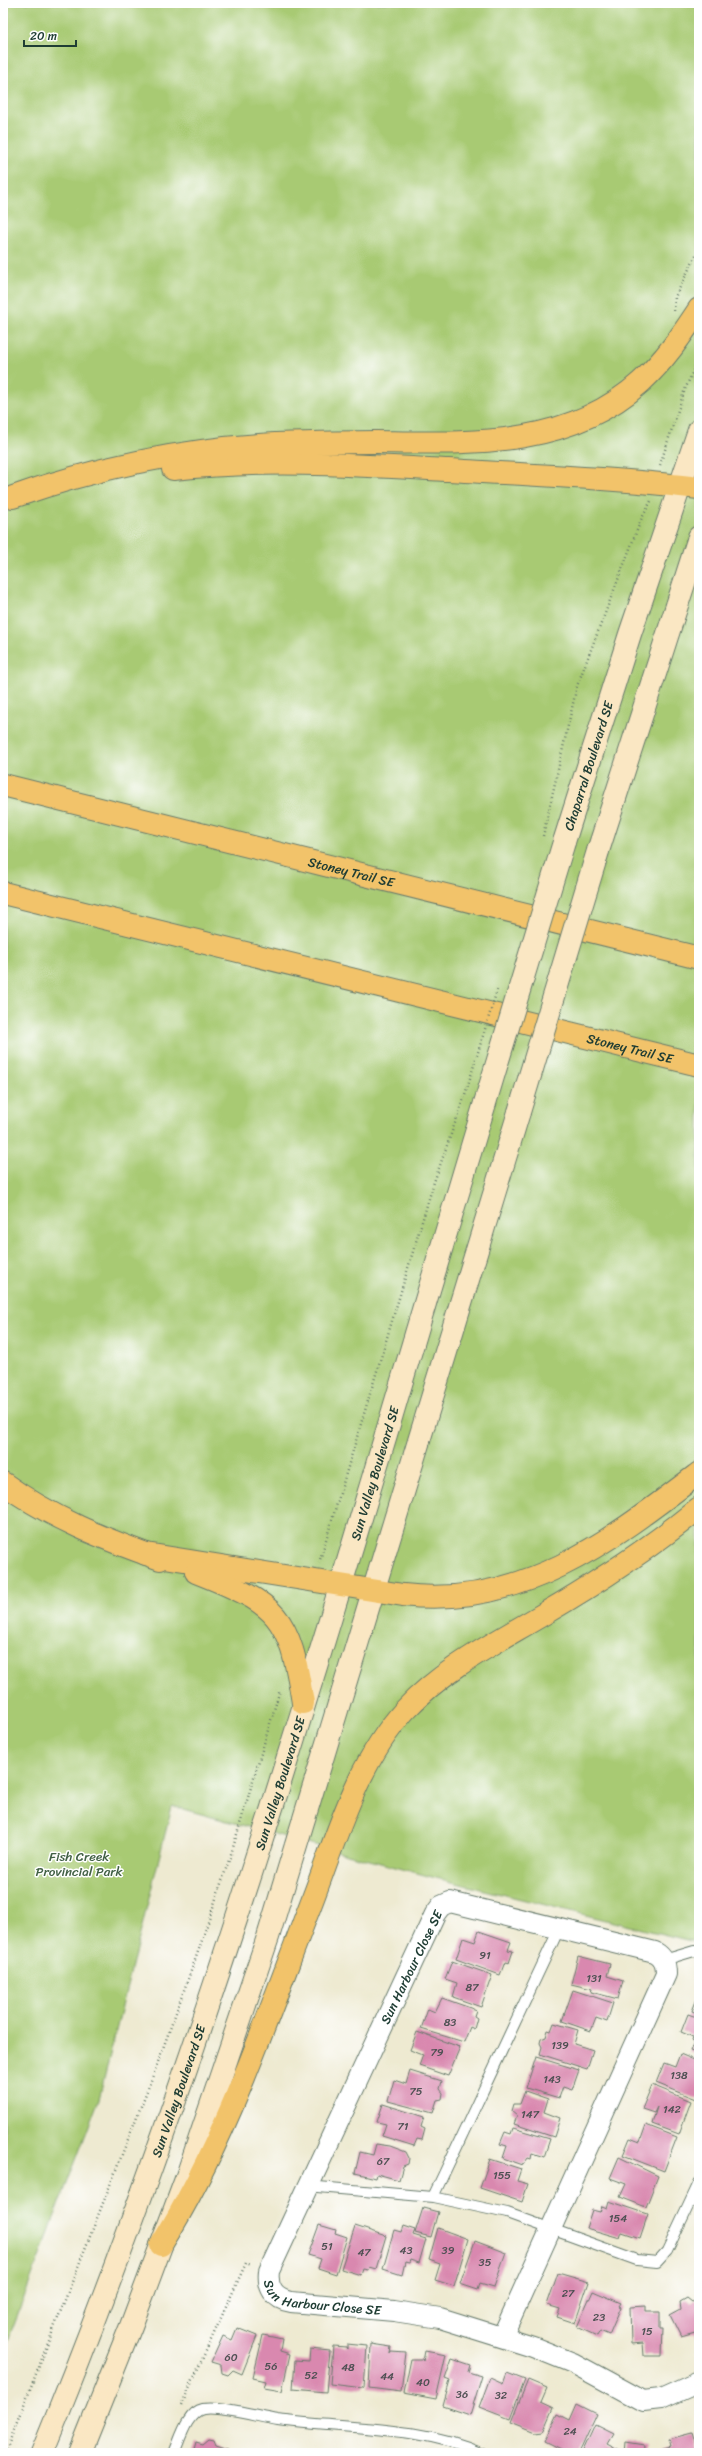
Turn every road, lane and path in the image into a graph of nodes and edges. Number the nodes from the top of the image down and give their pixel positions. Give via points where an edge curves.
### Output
1 (699, 250) edge
2 (699, 310) edge
3 (677, 313) dead end
4 (699, 357) edge
5 (699, 430) edge
6 (659, 470) dead end
7 (689, 487) edge
8 (8, 498) edge
9 (650, 505) dead end
10 (699, 538) edge
11 (3, 785) edge
12 (554, 839) junction
13 (3, 893) edge
14 (699, 958) edge
15 (699, 1065) edge
16 (474, 1101) junction
17 (699, 1473) edge
18 (3, 1483) edge
19 (699, 1508) edge
20 (146, 1554) junction
21 (318, 1566) dead end
22 (339, 1585) junction
23 (373, 1590) junction
24 (281, 1684) dead end
25 (303, 1703) junction
26 (558, 1928) junction
27 (699, 1952) edge
28 (664, 1960) junction
29 (699, 2184) edge
30 (307, 2186) junction
31 (433, 2197) junction
32 (549, 2230) junction
33 (161, 2245) junction
34 (269, 2271) junction
35 (502, 2336) junction
36 (699, 2382) edge
37 (181, 2407) dead end
38 (5, 2453) edge
39 (42, 2453) edge
40 (80, 2453) edge
41 (174, 2453) edge
42 (483, 2453) edge

1 - 3 path via 675,297 673,304
2 - 8 highway via 671,350 641,383 603,409 545,433 484,442 334,442 216,449 95,471
4 - 6 path via 684,392
5 - 7 main road, Chaparral Boulevard SE
7 - 8 highway via 594,478 380,466 246,464 142,472
7 - 12 main road, Chaparral Boulevard SE
9 - 12 path via 641,520 577,686
10 - 23 main road, bridge via 598,851
11 - 14 highway, Stoney Trail SE
12 - 16 main road, Chaparral Boulevard SE, bridge
13 - 15 highway, Stoney Trail SE
16 - 21 path via 432,1189
16 - 22 main road, Sun Valley Boulevard SE
17 - 23 highway via 603,1543 563,1566 532,1579 489,1591 456,1596 423,1597
18 - 20 highway via 40,1508 77,1527
19 - 33 highway via 607,1575 453,1670 416,1699 386,1734 355,1790 217,2139 189,2200
20 - 22 highway
20 - 25 highway via 240,1590 268,1608 282,1625 293,1648
22 - 23 highway
22 - 25 main road, Sun Valley Boulevard SE
23 - 33 main road via 266,1944
24 - 38 path via 234,1846 198,1954
25 - 39 main road, Sun Valley Boulevard SE via 176,2099 96,2318
26 - 28 street, Sun Harbour Close SE via 654,1952
26 - 30 street, Sun Harbour Close SE via 455,1902 445,1904 438,1910
26 - 31 lane
27 - 28 lane via 694,1951
28 - 32 street via 666,1974
29 - 32 lane via 667,2251 658,2262 637,2260
30 - 31 lane
30 - 34 street, Sun Harbour Close SE
31 - 32 lane via 507,2213
32 - 35 street
33 - 40 main road
34 - 35 street, Sun Harbour Close SE via 268,2278 272,2291 285,2301 440,2318
34 - 37 path via 246,2263
35 - 36 street, Sun Harbour Close SE via 573,2363 643,2401 661,2399
41 - 42 lane via 191,2416 202,2409 217,2409 302,2423 360,2426 405,2432 439,2439

